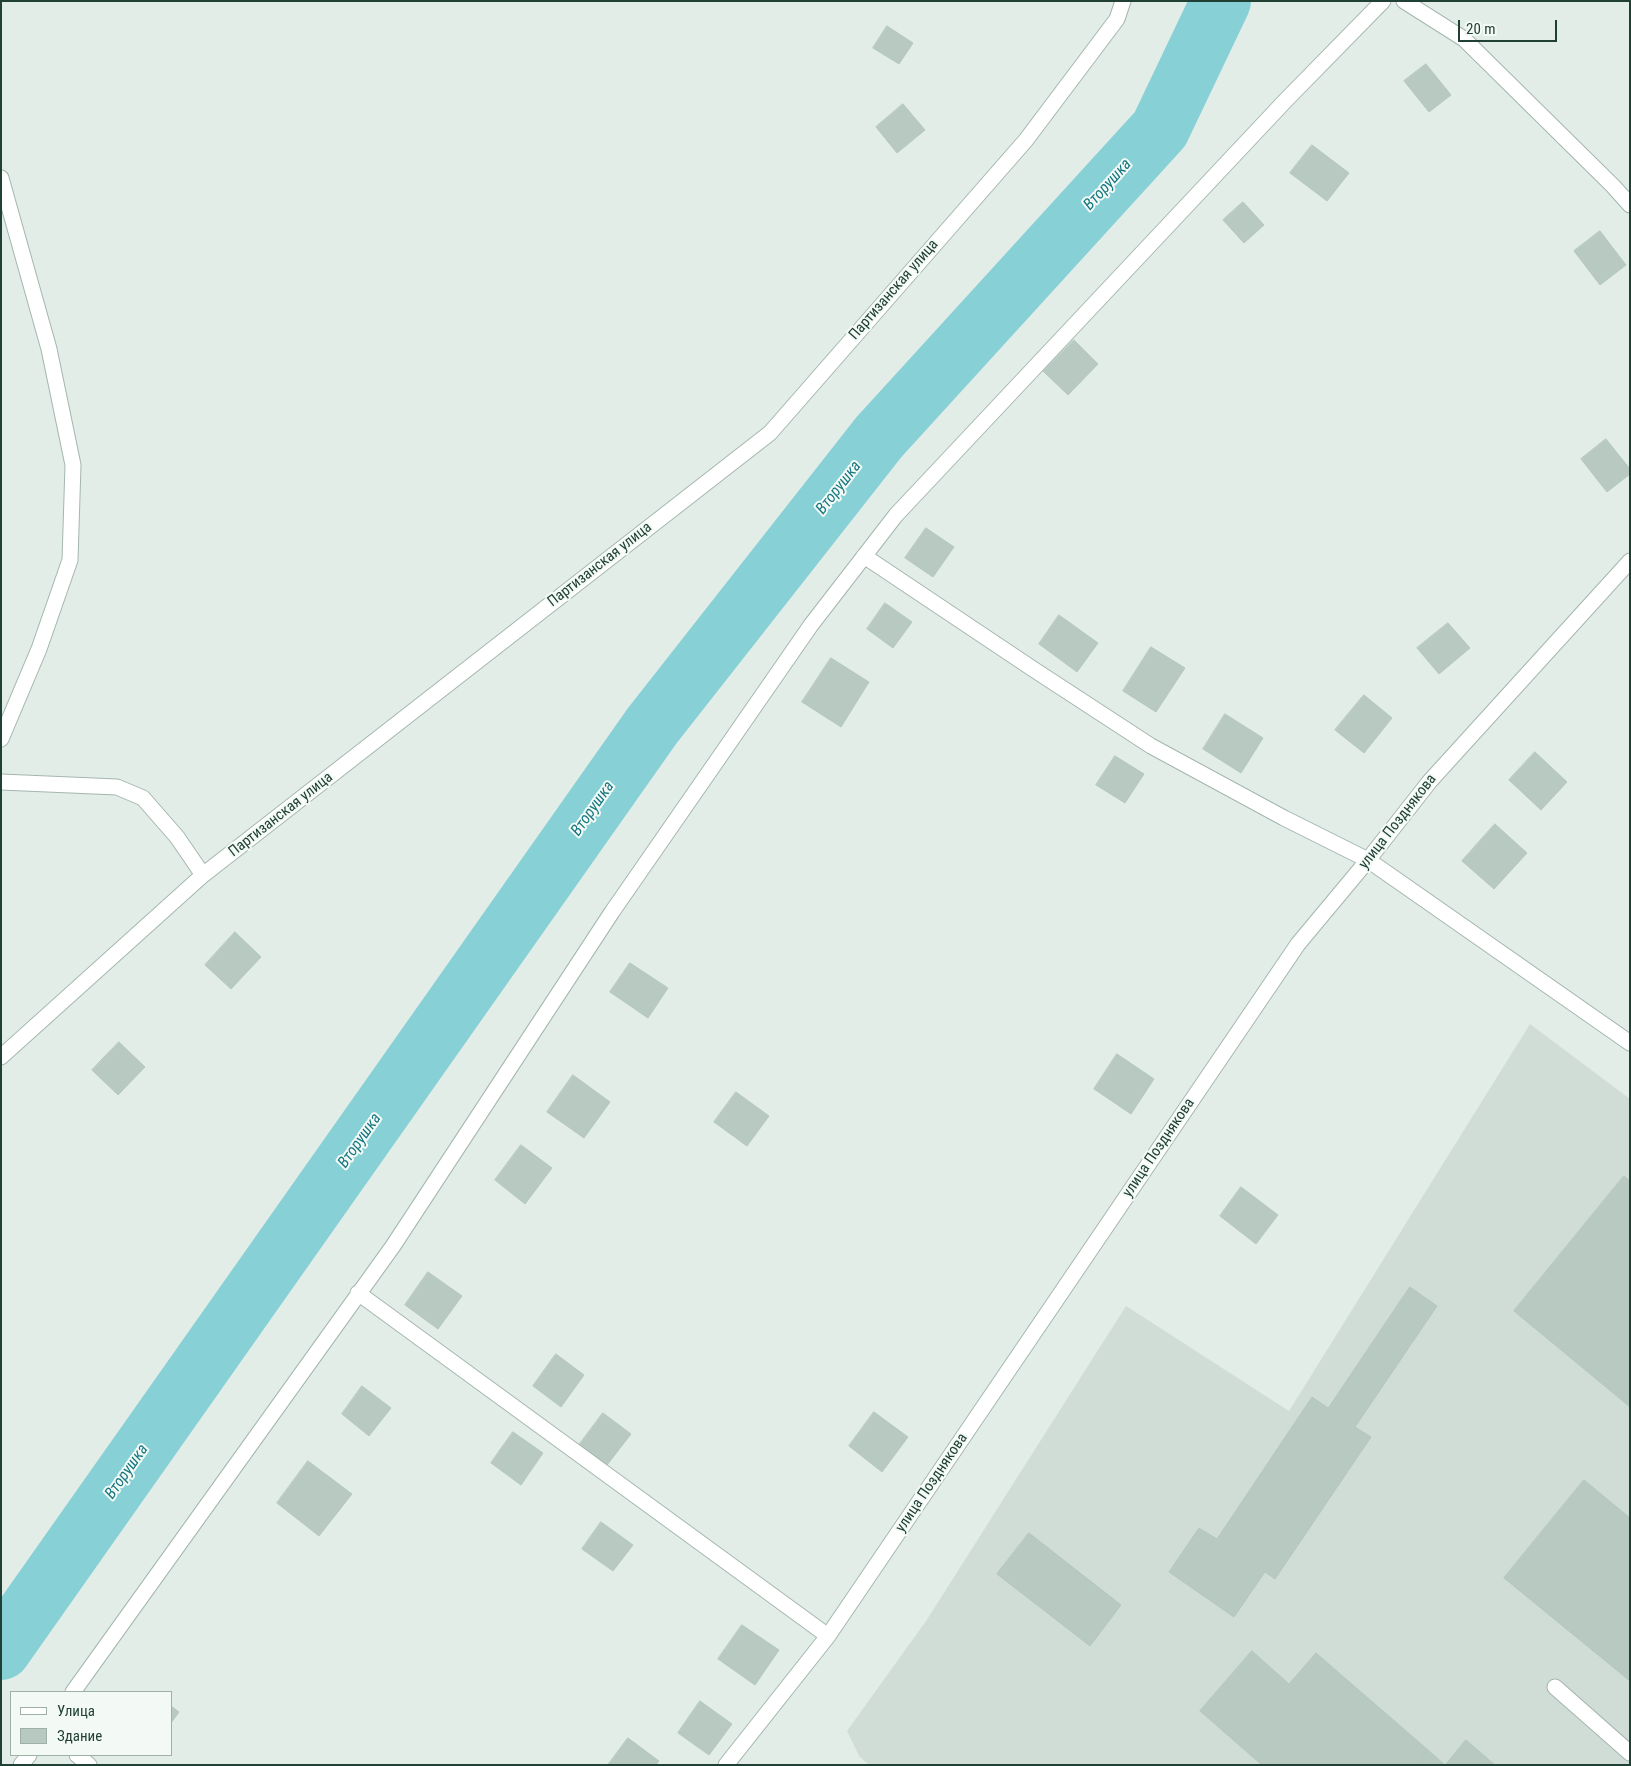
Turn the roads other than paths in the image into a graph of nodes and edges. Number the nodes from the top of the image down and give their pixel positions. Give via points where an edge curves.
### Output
1 (1123, 1) edge
2 (1383, 1) edge
3 (1404, 1) edge
4 (1, 178) edge
5 (1630, 205) edge
6 (864, 556) junction
7 (1630, 561) edge
8 (1, 739) edge
9 (1, 782) edge
10 (1368, 860) junction
11 (204, 875) junction
12 (1630, 1042) edge
13 (1, 1057) edge
14 (358, 1293) junction
15 (828, 1636) junction
16 (1555, 1687) dead end
17 (75, 1691) edge
18 (1630, 1752) edge
19 (78, 1756) edge
20 (89, 1765) edge
21 (726, 1765) edge

1 - 11 street, Партизанская улица via 1117,19 1026,140 770,433
2 - 6 street via 1052,348 896,515
3 - 5 street via 1464,38
4 - 8 street via 49,349 73,465 70,560 39,649
6 - 10 street via 1151,746
6 - 14 street via 811,625 612,912 393,1246
7 - 10 street, улица Позднякова via 1430,781
9 - 11 street via 117,787 143,798
10 - 12 street
10 - 15 street, улица Позднякова via 1298,944
11 - 13 street, Партизанская улица
14 - 15 street
14 - 17 street
15 - 21 street, улица Позднякова
16 - 18 street
19 - 20 street

